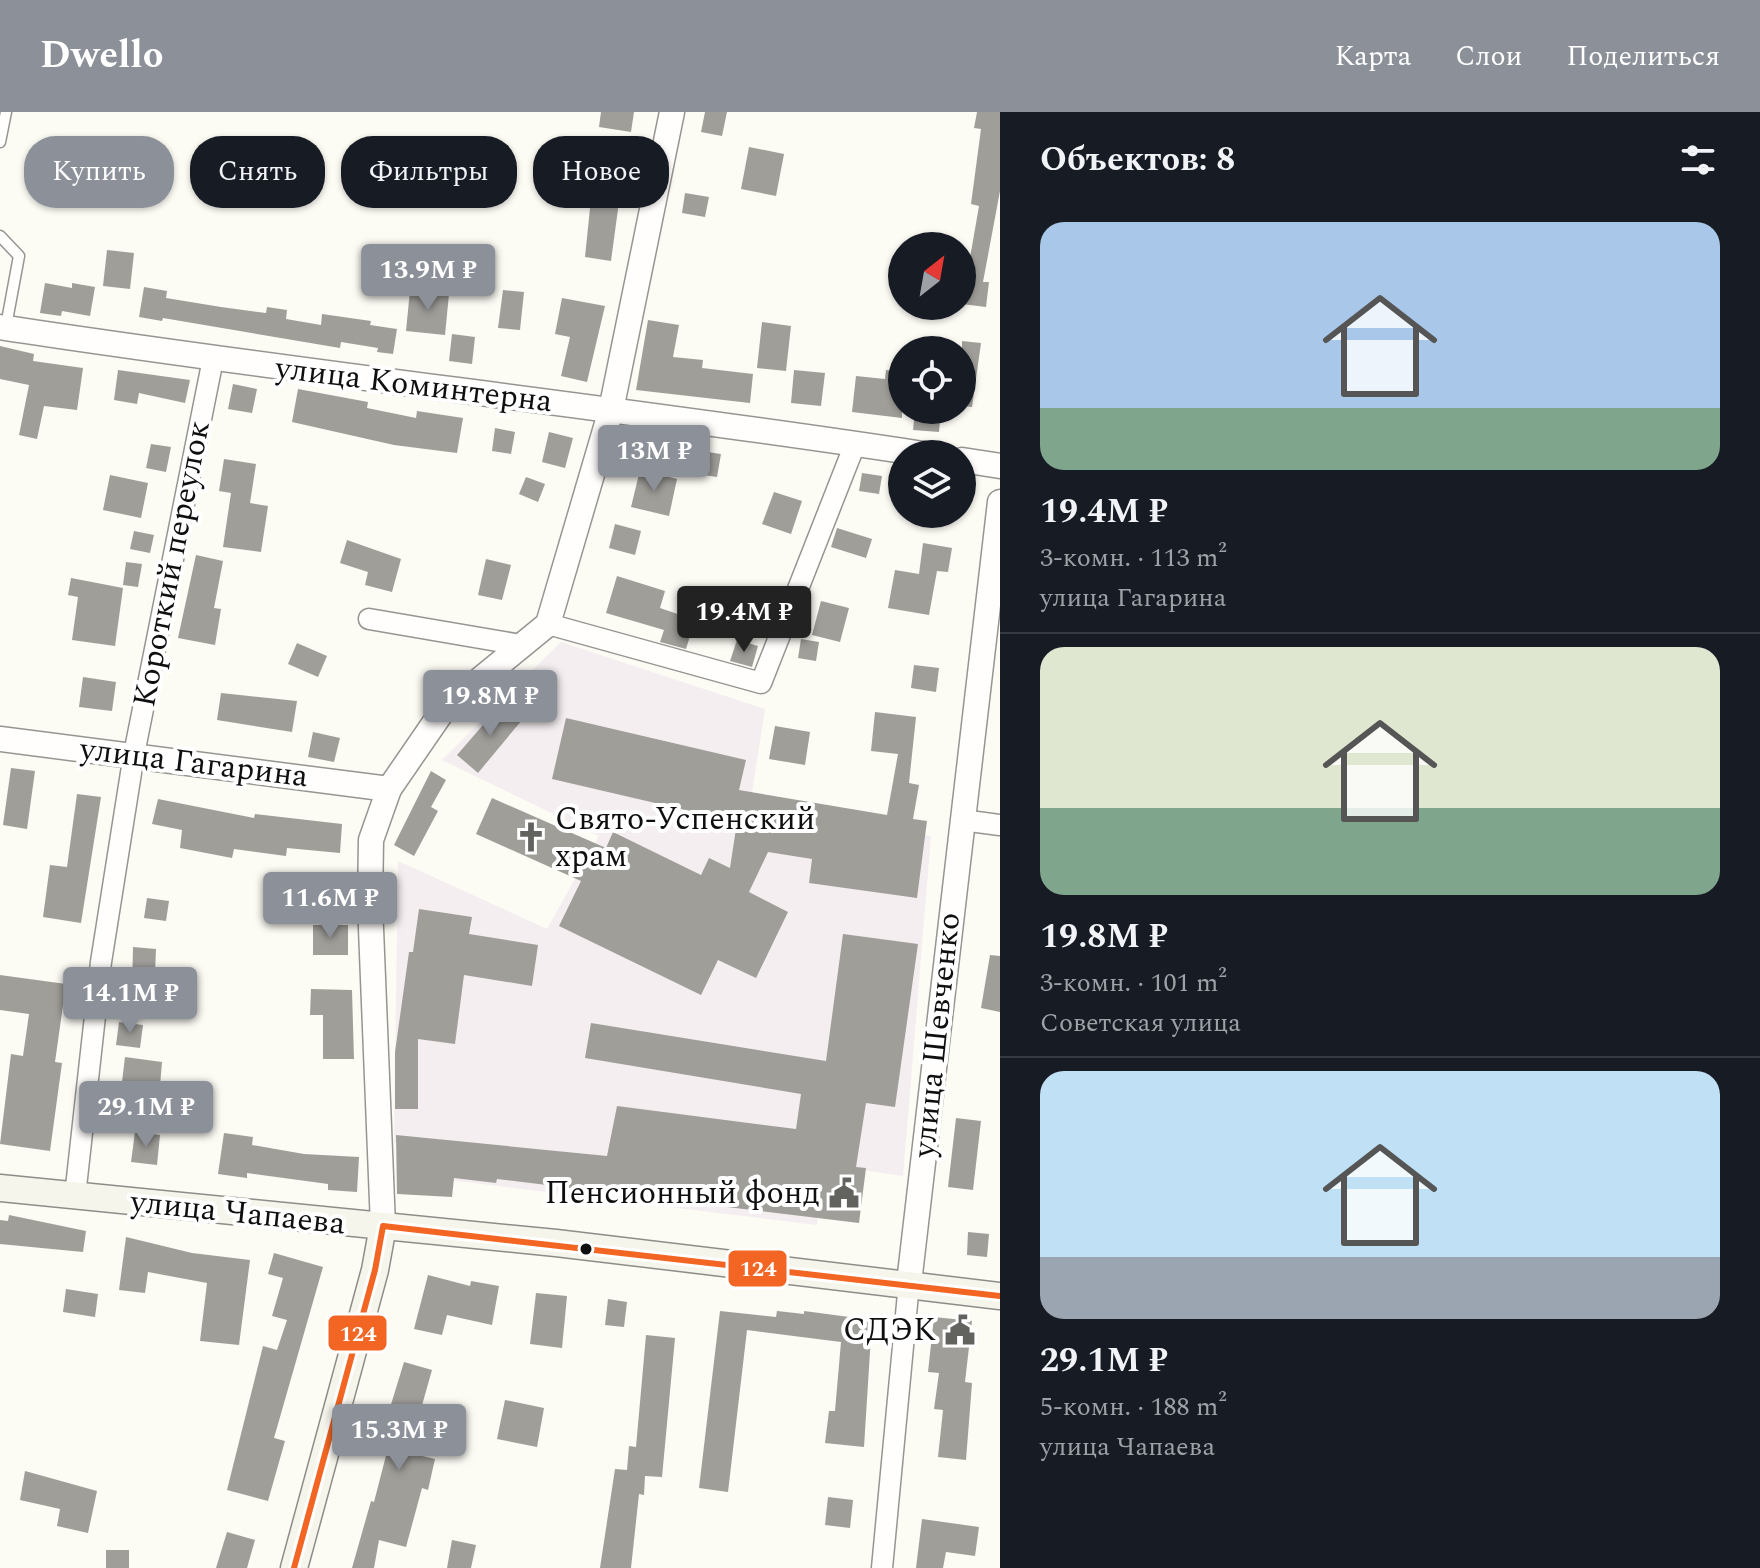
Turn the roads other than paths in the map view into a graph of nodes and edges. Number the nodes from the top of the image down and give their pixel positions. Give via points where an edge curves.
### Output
1 (6, 112) edge
2 (672, 112) edge
3 (0, 142) edge
4 (0, 236) edge
5 (3, 328) edge
6 (213, 359) junction
7 (611, 410) junction
8 (855, 444) junction
9 (888, 449) edge
10 (976, 462) edge
11 (1000, 466) edge
12 (1000, 502) edge
13 (369, 619) dead end
14 (548, 624) junction
15 (521, 645) junction
16 (0, 739) edge
17 (134, 754) junction
18 (389, 789) junction
19 (962, 820) junction
20 (1000, 825) edge
21 (0, 1188) edge
22 (75, 1196) junction
23 (383, 1226) junction
24 (909, 1283) junction
25 (1000, 1296) edge
26 (294, 1568) edge
27 (882, 1568) edge

1 - 3 lane
2 - 7 street
4 - 5 lane via 16,250 20,262
5 - 6 street, улица Коминтерна
6 - 7 street, улица Коминтерна
6 - 17 street, Короткий переулок
7 - 8 street, улица Коминтерна
7 - 14 street
8 - 9 street, улица Коминтерна
8 - 14 street via 761,683
10 - 11 street
12 - 19 street, улица Шевченко
13 - 15 street
14 - 15 street
15 - 18 street via 444,709
16 - 17 street, улица Гагарина
17 - 18 street, улица Гагарина
17 - 22 street, Короткий переулок via 101,962
18 - 23 street via 371,840 370,904
19 - 20 street
19 - 24 street, улица Шевченко
21 - 22 main road, улица Чапаева
22 - 23 main road, улица Чапаева
23 - 24 main road, улица Чапаева
23 - 26 main road
24 - 25 main road, улица Чапаева
24 - 27 street, улица Шевченко

